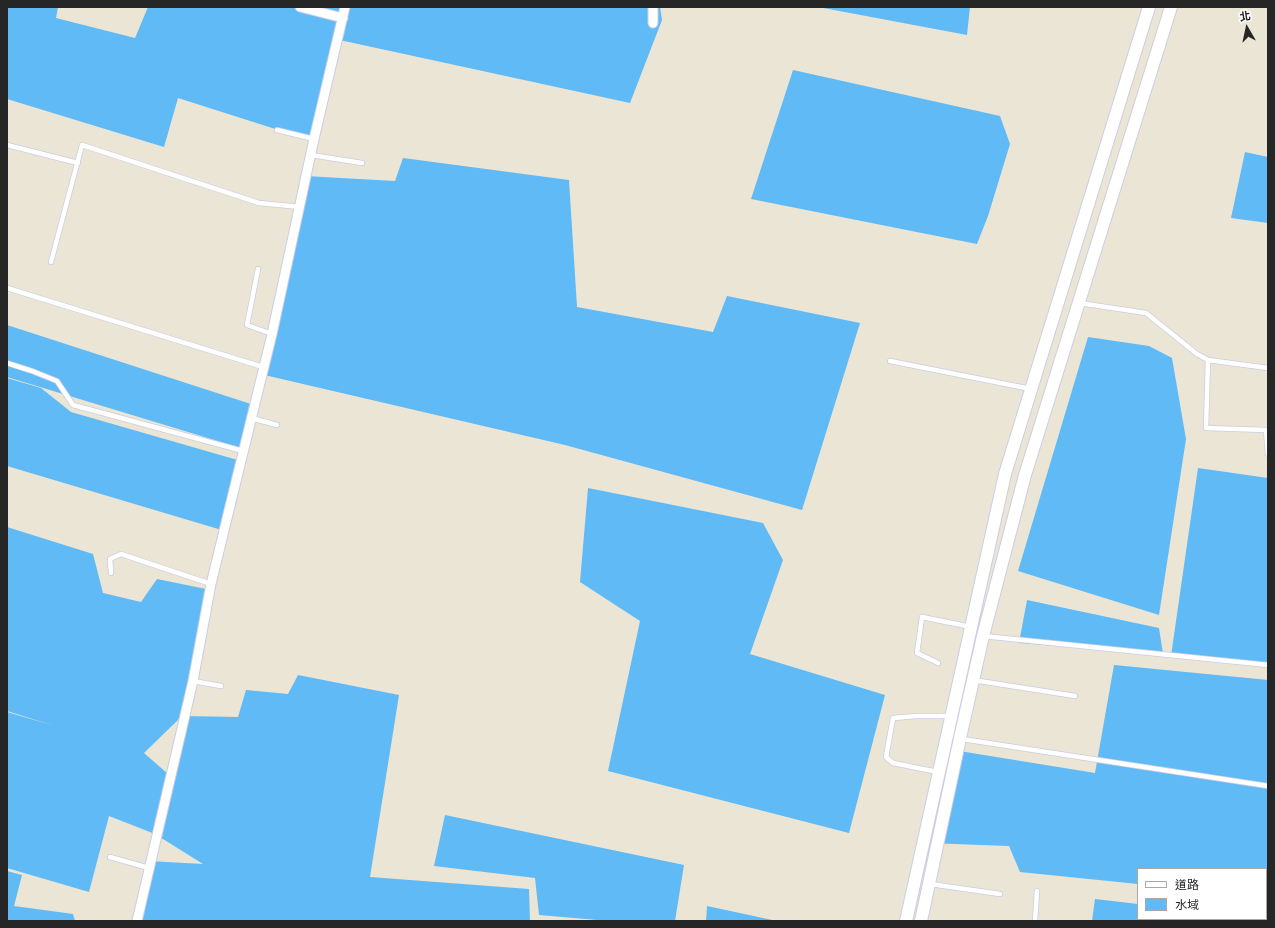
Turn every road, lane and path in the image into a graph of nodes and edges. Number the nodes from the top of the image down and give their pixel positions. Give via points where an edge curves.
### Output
1 (300, 7) edge
2 (346, 7) edge
3 (652, 7) edge
4 (1149, 7) edge
5 (1171, 7) edge
6 (343, 18) junction
7 (653, 23) dead end
8 (277, 130) dead end
9 (314, 139) junction
10 (7, 144) edge
11 (311, 154) junction
12 (78, 163) junction
13 (362, 163) dead end
14 (300, 207) junction
15 (51, 262) dead end
16 (258, 269) dead end
17 (7, 288) edge
18 (1079, 303) junction
19 (272, 334) junction
20 (1208, 360) junction
21 (890, 361) dead end
22 (7, 363) edge
23 (263, 367) junction
24 (1268, 368) edge
25 (1031, 389) junction
26 (251, 418) junction
27 (277, 425) dead end
28 (243, 451) junction
29 (1268, 454) edge
30 (111, 573) dead end
31 (210, 584) junction
32 (971, 626) junction
33 (984, 636) junction
34 (938, 663) dead end
35 (1268, 665) edge
36 (973, 680) junction
37 (193, 681) junction
38 (221, 686) dead end
39 (1075, 696) dead end
40 (951, 716) junction
41 (960, 738) junction
42 (939, 772) junction
43 (1268, 786) edge
44 (110, 857) dead end
45 (149, 868) junction
46 (929, 884) junction
47 (1037, 891) dead end
48 (1000, 894) dead end
49 (137, 921) edge
50 (906, 921) edge
51 (921, 921) edge
52 (1035, 921) edge

1 - 6 street
2 - 6 street
3 - 7 street
4 - 25 street
5 - 18 street
6 - 9 street
8 - 9 lane
9 - 11 street
10 - 12 lane
11 - 13 lane
11 - 14 street
12 - 14 lane via 82,145 259,203
12 - 15 lane
14 - 19 street
16 - 19 lane via 247,325
17 - 23 lane
18 - 20 lane via 1146,312
18 - 33 street via 1025,475
19 - 23 street
20 - 24 lane
20 - 29 lane via 1206,428 1266,430
21 - 25 lane
22 - 28 lane via 57,381 73,405
23 - 26 street
25 - 32 street via 1005,474
26 - 27 lane
26 - 28 street
28 - 31 street
30 - 31 lane via 110,559 121,554
31 - 37 street
32 - 34 lane via 922,617 917,653
32 - 40 street
33 - 35 lane
33 - 36 street
36 - 39 lane
36 - 41 street
37 - 38 lane
37 - 45 street
40 - 42 street
40 - 42 lane via 893,718 886,757 893,763
41 - 43 lane
41 - 46 street
42 - 50 street
44 - 45 lane
45 - 49 street
46 - 48 lane
46 - 51 street
47 - 52 lane

